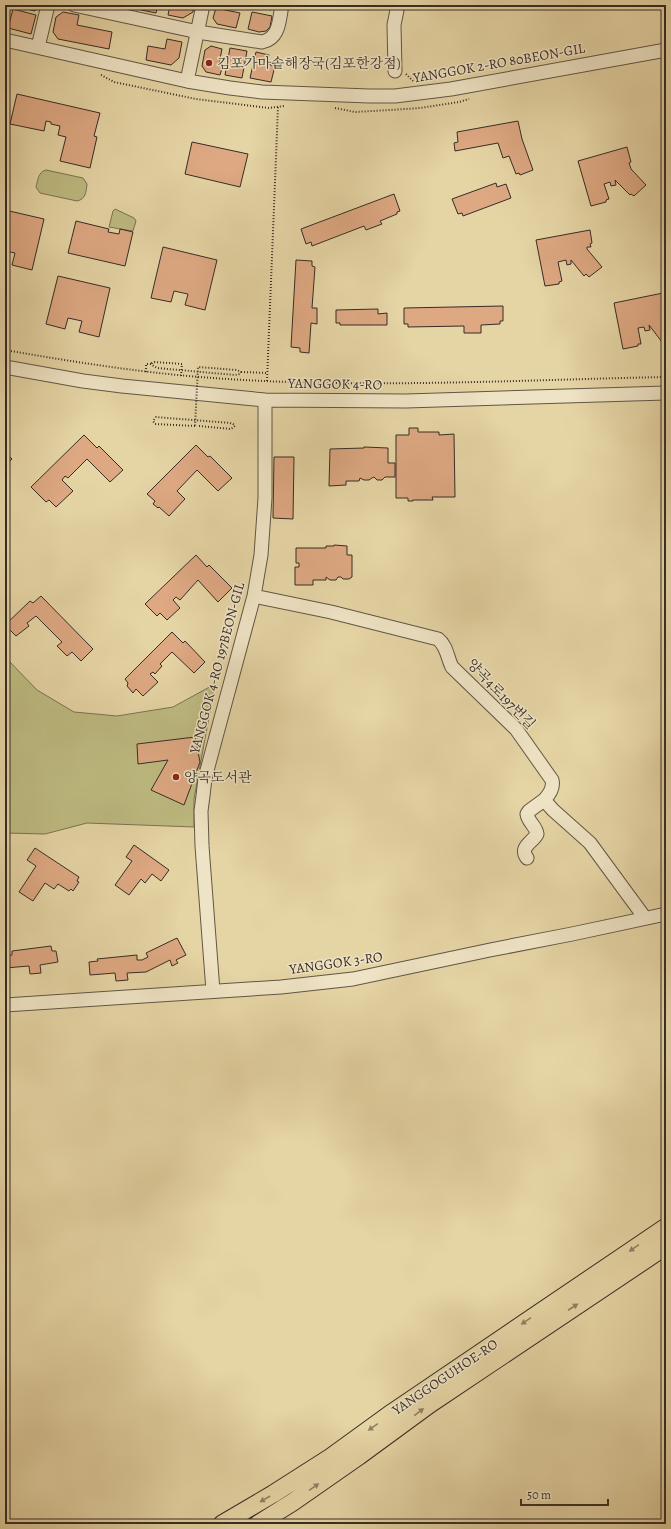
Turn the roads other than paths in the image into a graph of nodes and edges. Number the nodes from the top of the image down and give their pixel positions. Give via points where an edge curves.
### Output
1 (48, 5) edge
2 (74, 5) edge
3 (203, 5) edge
4 (282, 5) edge
5 (398, 5) edge
6 (124, 11) edge
7 (198, 32) junction
8 (5, 40) edge
9 (38, 47) junction
10 (666, 50) edge
11 (400, 71) road end
12 (187, 80) junction
13 (5, 366) edge
14 (666, 393) edge
15 (265, 400) junction
16 (254, 596) junction
17 (544, 800) junction
18 (527, 858) dead end
19 (666, 914) edge
20 (645, 918) junction
21 (213, 991) junction
22 (5, 1005) edge
23 (666, 1227) edge
24 (666, 1246) edge
25 (222, 1524) edge
26 (258, 1524) edge

1 - 9 street
2 - 6 street
3 - 7 street
4 - 7 street via 277,30 269,41 255,42
5 - 11 street via 394,25
6 - 7 street
7 - 12 street
8 - 9 street, YANGGOK 2-RO 80BEON-GIL
9 - 12 street, YANGGOK 2-RO 80BEON-GIL
10 - 12 street, YANGGOK 2-RO 80BEON-GIL via 451,89 395,96 262,92
13 - 15 street, YANGGOK 4-RO via 83,381
14 - 15 street, YANGGOK 4-RO via 406,401
15 - 16 street, YANGGOK 4-RO 197BEON-GIL via 264,524
16 - 17 street, 양곡4로197번길 via 332,612 438,639 443,643 452,666 516,729 546,770 553,784
16 - 21 street, YANGGOK 4-RO 197BEON-GIL via 205,778 201,811
17 - 18 street via 527,814 537,834 525,849 524,854
17 - 20 street via 590,843
19 - 20 street, YANGGOK 3-RO
20 - 21 street, YANGGOK 3-RO via 353,979
21 - 22 street, YANGGOK 3-RO
23 -> 25 main road, YANGGOGUHOE-RO via 330,1456
26 -> 24 main road, YANGGOGUHOE-RO via 359,1456 430,1404

